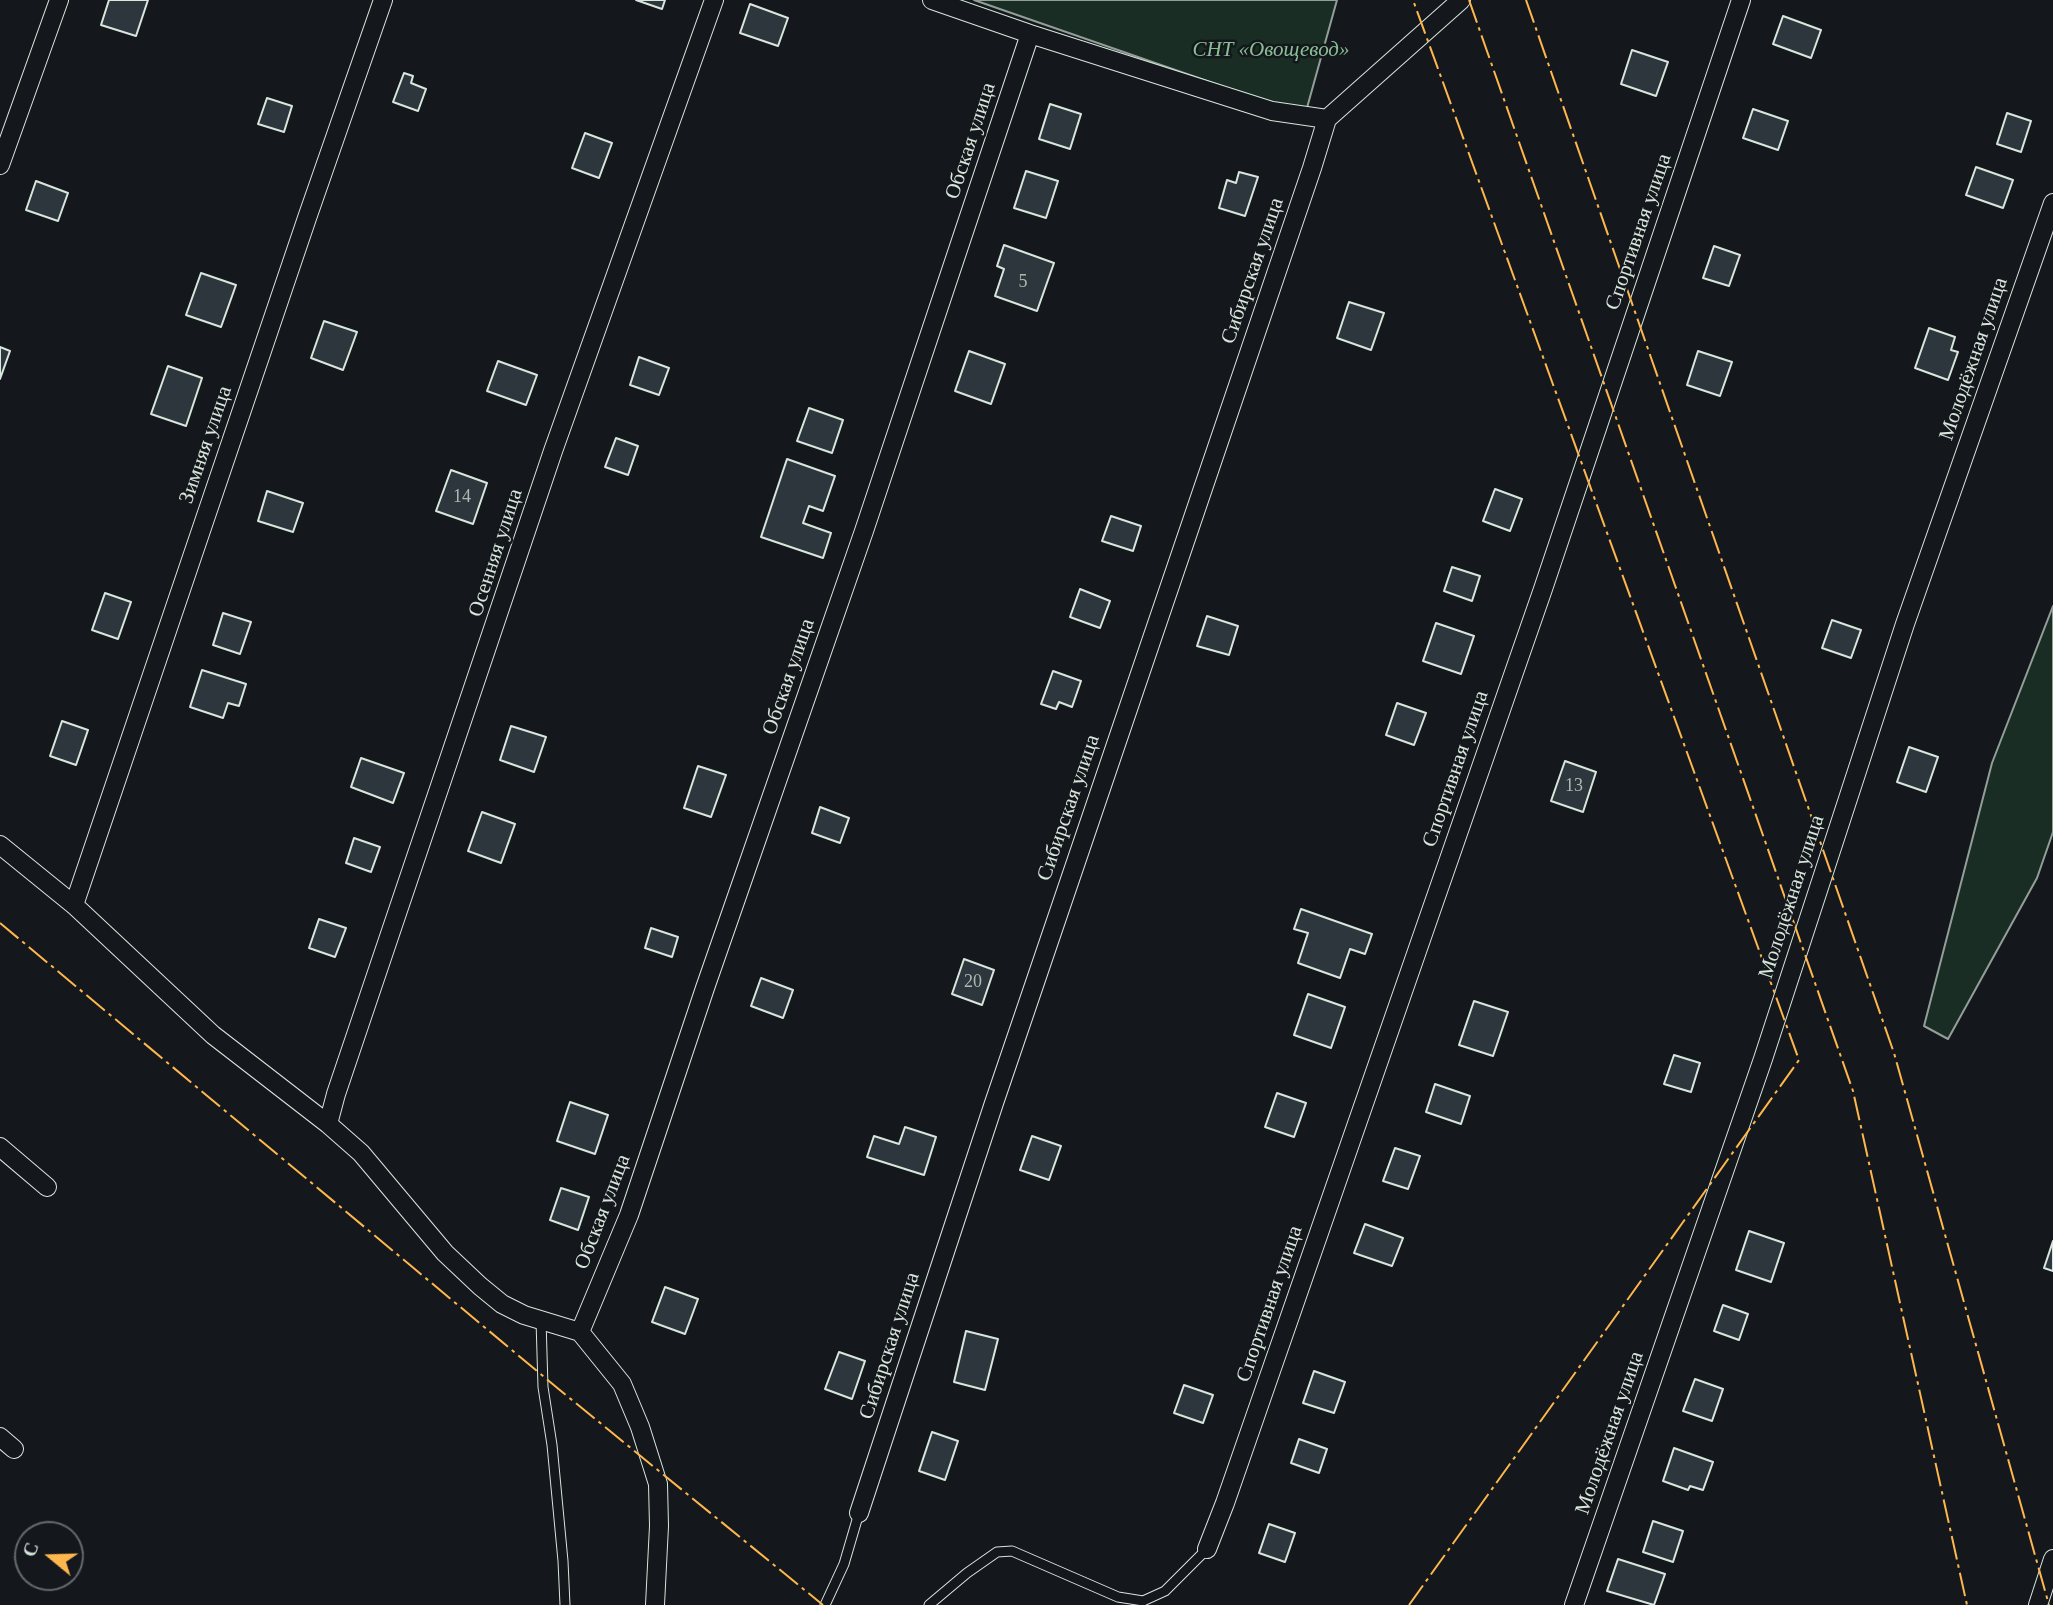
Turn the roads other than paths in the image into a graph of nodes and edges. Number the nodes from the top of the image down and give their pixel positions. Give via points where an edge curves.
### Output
1 (59, 0) edge
2 (383, 0) edge
3 (714, 0) edge
4 (932, 0) edge
5 (1461, 0) edge
6 (1741, 0) edge
7 (1030, 34) junction
8 (1327, 119) junction
9 (0, 165) edge
10 (2053, 203) edge
11 (0, 845) edge
12 (74, 905) junction
13 (328, 1124) junction
14 (0, 1147) edge
15 (47, 1187) dead end
16 (541, 1320) junction
17 (580, 1332) junction
18 (859, 1513) joint
19 (1207, 1549) joint
20 (2053, 1559) edge
21 (565, 1605) edge
22 (655, 1605) edge
23 (825, 1605) edge
24 (929, 1605) edge
25 (1574, 1605) edge
26 (2038, 1605) edge

1 - 9 street
2 - 12 street, Зимняя улица
3 - 13 street, Осенняя улица via 553,451
4 - 7 street
5 - 8 street
6 - 19 street, Спортивная улица via 1543,589
7 - 8 street via 1272,111
7 - 17 street, Обская улица via 629,1216
8 - 18 street, Сибирская улица
10 - 25 street, Молодёжная улица via 1905,624 1763,1059
11 - 12 street
12 - 13 street via 213,1035
13 - 16 street via 361,1153 445,1253 480,1286 502,1304
14 - 15 street
16 - 17 street
16 - 21 lane via 543,1387
17 - 22 street via 622,1384 658,1484
18 - 23 lane via 844,1564
19 - 24 lane via 1165,1591 1143,1601 1118,1597 1012,1551 997,1552
20 - 26 street

